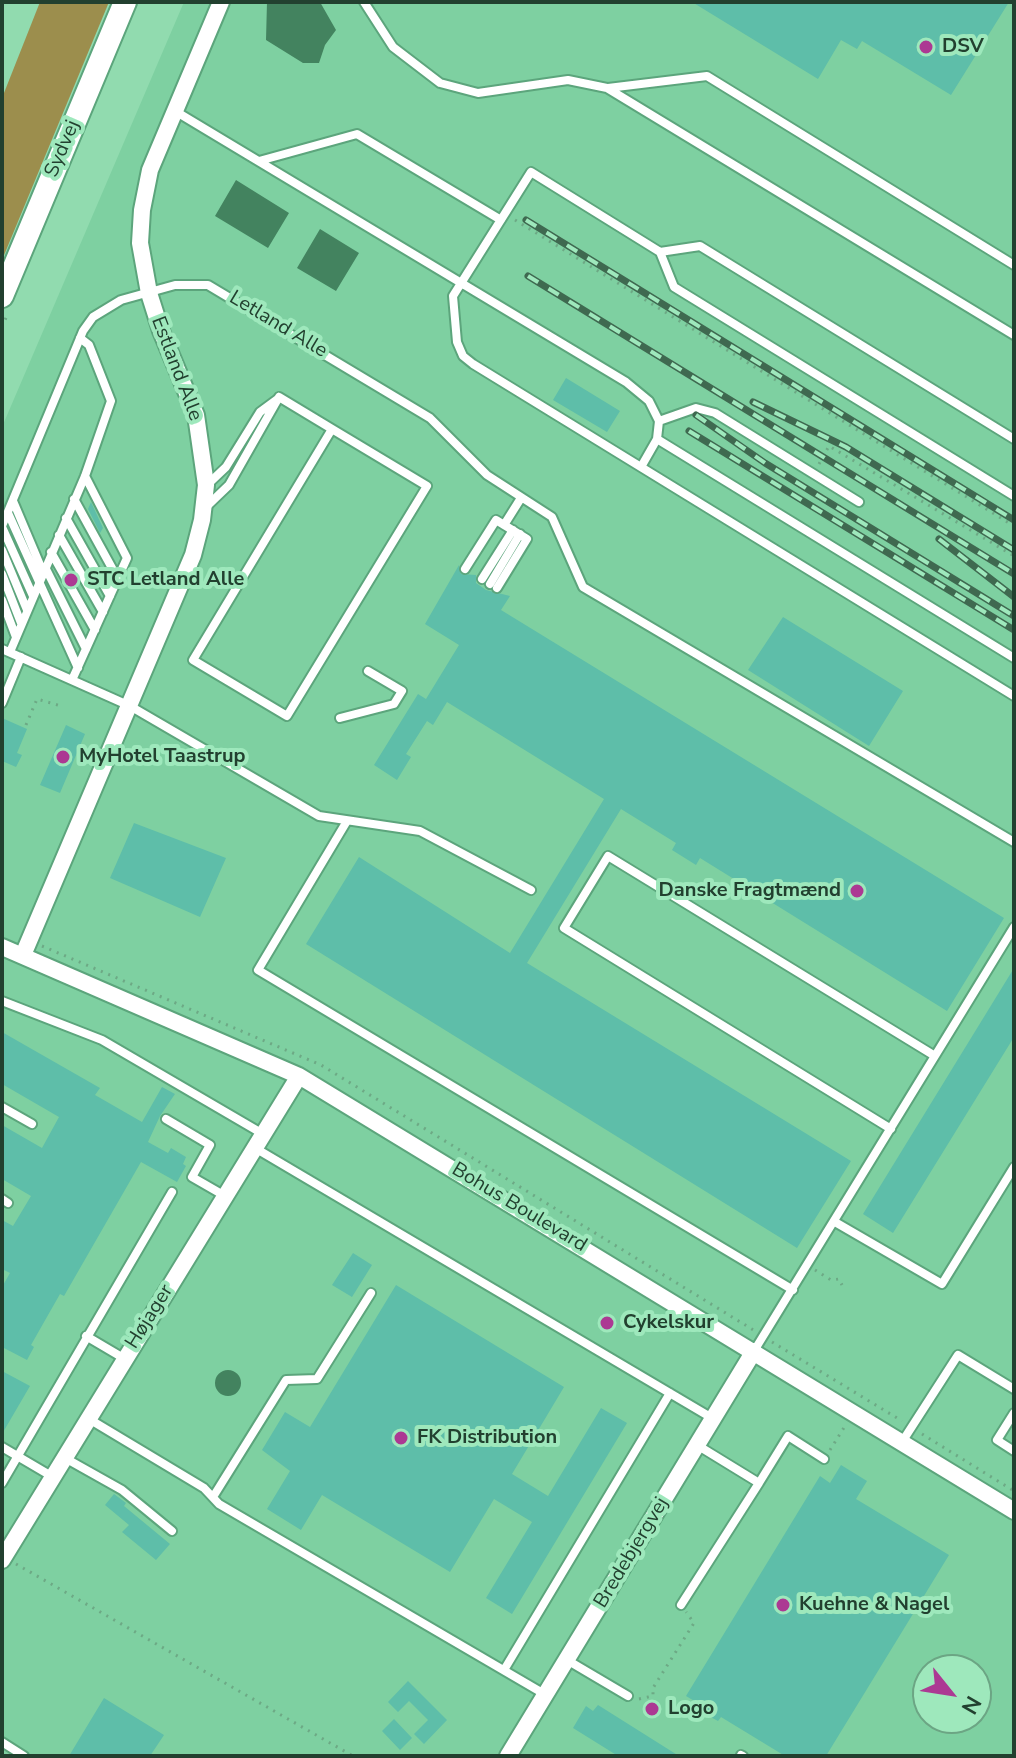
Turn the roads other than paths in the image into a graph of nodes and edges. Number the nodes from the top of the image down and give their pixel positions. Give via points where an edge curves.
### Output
1 (125, 2) edge
2 (221, 2) edge
3 (364, 2) edge
4 (607, 88) junction
5 (174, 111) junction
6 (259, 161) junction
7 (503, 217) junction
8 (660, 252) junction
9 (1014, 265) edge
10 (461, 282) junction
11 (149, 293) junction
12 (2, 296) edge
13 (1014, 335) edge
14 (80, 338) junction
15 (279, 397) junction
16 (659, 421) junction
17 (332, 429) junction
18 (657, 439) junction
19 (1014, 439) edge
20 (641, 467) junction
21 (85, 476) junction
22 (206, 485) junction
23 (1014, 496) edge
24 (521, 498) junction
25 (74, 499) junction
26 (13, 501) junction
27 (859, 502) dead end
28 (203, 509) junction
29 (8, 513) junction
30 (66, 518) junction
31 (2, 527) edge
32 (512, 530) junction
33 (59, 535) junction
34 (2, 550) edge
35 (51, 552) junction
36 (44, 569) junction
37 (465, 569) dead end
38 (2, 574) edge
39 (118, 579) junction
40 (37, 584) junction
41 (33, 596) junction
42 (110, 596) junction
43 (2, 600) edge
44 (27, 610) junction
45 (103, 612) junction
46 (21, 623) junction
47 (95, 630) junction
48 (16, 637) junction
49 (86, 649) junction
50 (6, 650) edge
51 (21, 657) junction
52 (1014, 658) edge
53 (78, 668) junction
54 (368, 671) dead end
55 (72, 680) junction
56 (1014, 696) edge
57 (2, 703) edge
58 (130, 706) junction
59 (340, 718) dead end
60 (347, 821) junction
61 (1014, 842) edge
62 (531, 890) dead end
63 (1014, 927) edge
64 (2, 947) edge
65 (23, 955) junction
66 (2, 1001) edge
67 (935, 1056) junction
68 (299, 1076) junction
69 (2, 1107) edge
70 (166, 1119) dead end
71 (32, 1124) dead end
72 (891, 1129) junction
73 (259, 1141) junction
74 (1014, 1167) edge
75 (172, 1192) dead end
76 (225, 1196) junction
77 (835, 1222) junction
78 (793, 1290) junction
79 (371, 1293) dead end
80 (86, 1336) junction
81 (754, 1351) junction
82 (125, 1359) junction
83 (1013, 1387) edge
84 (670, 1393) junction
85 (1014, 1413) edge
86 (88, 1419) junction
87 (713, 1419) junction
88 (902, 1442) junction
89 (697, 1445) junction
90 (2, 1447) edge
91 (1014, 1451) edge
92 (17, 1456) junction
93 (65, 1457) junction
94 (824, 1459) road end
95 (53, 1477) junction
96 (2, 1483) edge
97 (759, 1483) junction
98 (213, 1497) junction
99 (1014, 1511) edge
100 (172, 1531) dead end
101 (3, 1558) edge
102 (681, 1605) road end
103 (567, 1660) junction
104 (504, 1670) junction
105 (546, 1695) junction
106 (628, 1696) road end
107 (2, 1742) edge
108 (24, 1756) edge
109 (508, 1756) edge

1 - 12 main road, Sydvej
2 - 5 street, Estland Alle
3 - 4 lane via 393,47 440,83 478,93 568,80
4 - 9 lane via 707,76
4 - 13 lane
5 - 6 lane
5 - 11 street, Estland Alle via 150,170 142,210 140,243
6 - 7 lane via 357,134
6 - 10 lane
7 - 8 lane via 531,172
7 - 10 lane
8 - 19 lane via 700,246
8 - 23 lane via 674,287
10 - 16 lane via 626,382 649,401
10 - 20 lane via 453,296 463,356
11 - 14 lane, Letland Alle via 100,310
11 - 22 street, Estland Alle via 196,415
11 - 24 lane, Letland Alle via 193,283 228,294 430,418 487,475
14 - 21 lane via 89,345 111,401
14 - 26 lane, Letland Alle
15 - 17 lane
15 - 22 lane via 260,412 226,467
15 - 28 lane via 229,485
16 - 18 lane
16 - 27 lane via 696,408 715,413
17 - 17 lane via 427,486 287,716 193,660
18 - 20 lane
18 - 52 lane
20 - 56 lane
21 - 25 lane
21 - 39 lane via 127,558
22 - 28 street, Estland Alle
24 - 32 lane
24 - 61 lane, Letland Alle via 552,517 583,587
25 - 30 lane
25 - 39 lane
26 - 29 lane, Letland Alle
26 - 36 lane
28 - 58 street, Estland Alle via 193,555
29 - 31 lane, Letland Alle
29 - 40 lane
30 - 33 lane
30 - 42 lane
31 - 41 lane
32 - 32 lane via 490,584 527,539
32 - 37 lane via 496,520
33 - 35 lane
33 - 45 lane
34 - 44 lane
35 - 36 lane
35 - 47 lane
36 - 40 lane
36 - 49 lane
38 - 46 lane
39 - 42 lane
40 - 41 lane
40 - 53 lane
41 - 44 lane
42 - 45 lane
43 - 48 lane
44 - 46 lane
45 - 47 lane
46 - 48 lane
47 - 49 lane
48 - 50 lane
49 - 53 lane
50 - 51 lane
51 - 55 lane
51 - 57 lane
53 - 55 lane
54 - 59 lane via 402,691 394,704
55 - 58 lane
58 - 60 lane via 319,816
58 - 65 street, Estland Alle
60 - 62 lane via 420,831
60 - 78 lane via 258,970
63 - 67 lane
64 - 65 street, Bohus Boulevard
65 - 68 street, Bohus Boulevard
66 - 73 lane via 102,1040
67 - 72 lane
67 - 72 lane via 608,856 564,928
68 - 73 street, Højager
68 - 81 street, Bohus Boulevard
69 - 71 lane
70 - 76 lane via 210,1145 192,1177
72 - 77 lane
73 - 76 street, Højager
73 - 84 lane
74 - 77 lane via 942,1284
75 - 80 lane
76 - 82 street, Højager
77 - 78 lane
78 - 81 lane
79 - 98 lane via 317,1379 286,1380
80 - 82 lane
80 - 92 lane
81 - 87 street, Bredebjergvej
81 - 88 street, Bohus Boulevard
82 - 86 street, Højager
83 - 88 lane via 958,1355
84 - 87 lane
84 - 104 lane
85 - 91 lane via 997,1440
86 - 93 street, Højager
86 - 98 lane
87 - 89 street, Bredebjergvej
88 - 99 street, Bohus Boulevard
89 - 97 lane
89 - 103 street, Bredebjergvej
90 - 92 lane
92 - 95 lane
92 - 96 lane
93 - 95 street, Højager
93 - 100 lane via 122,1490
94 - 97 lane via 788,1436
95 - 101 street, Højager
97 - 102 lane
98 - 104 lane
103 - 105 street, Bredebjergvej
103 - 106 lane
104 - 105 lane
105 - 109 street, Bredebjergvej
107 - 108 lane

